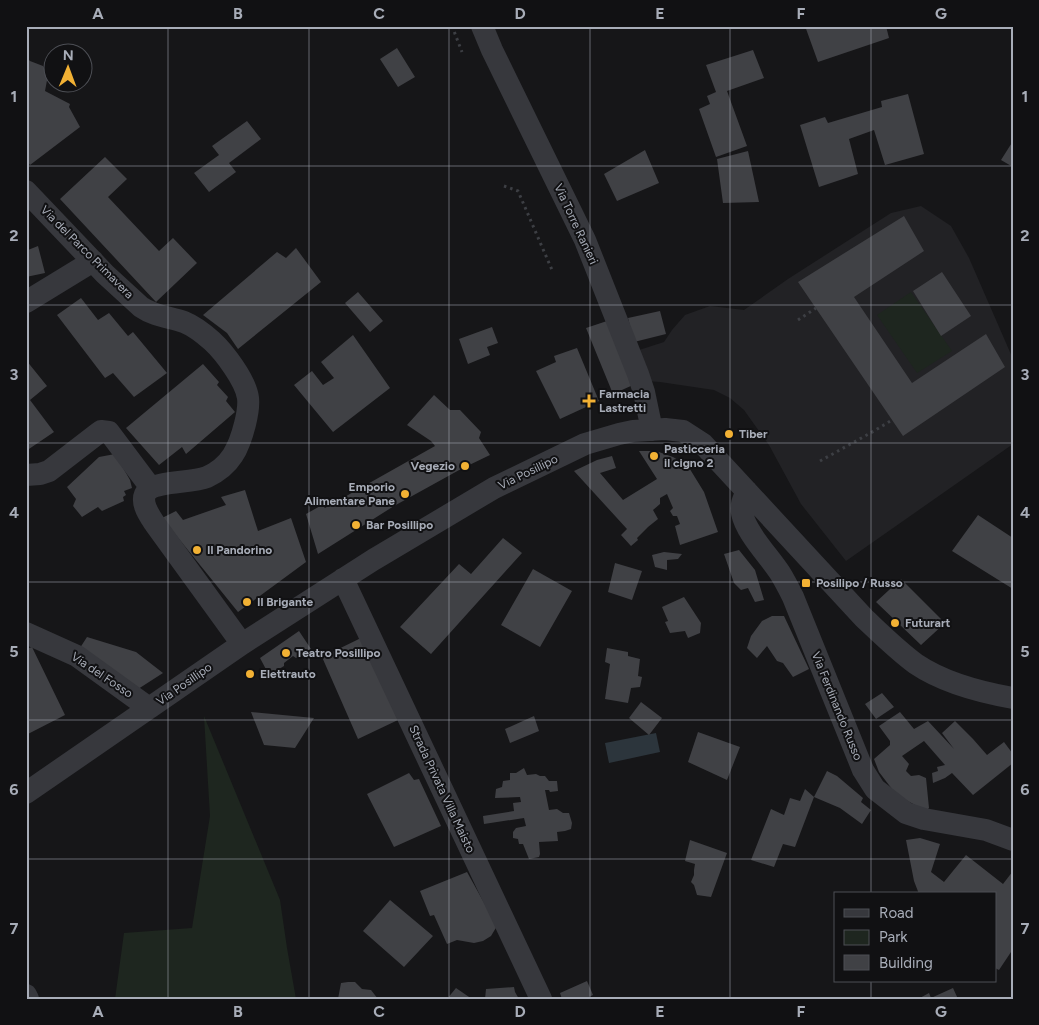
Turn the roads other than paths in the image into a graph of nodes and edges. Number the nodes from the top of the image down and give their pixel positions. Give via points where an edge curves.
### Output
1 (482, 26) edge
2 (26, 191) edge
3 (93, 261) junction
4 (26, 302) edge
5 (652, 430) junction
6 (26, 475) edge
7 (151, 488) junction
8 (747, 491) junction
9 (343, 579) junction
10 (26, 633) edge
11 (242, 644) junction
12 (1013, 698) edge
13 (149, 708) junction
14 (26, 793) edge
15 (1013, 840) edge
16 (26, 995) edge
17 (28, 999) edge
18 (541, 999) edge

1 - 5 street, Via Torre Ranieri via 585,240 638,374
2 - 3 street, Via del Parco Primavera
3 - 4 street
3 - 7 street, Via del Parco Primavera via 148,312 193,326 214,342 238,372 248,397 238,448 227,463 198,480
5 - 8 street, Via Posillipo via 683,432 703,444
5 - 9 street, Via Posillipo via 633,431 585,444 494,488
6 - 7 street via 49,471 97,434 109,432
7 - 11 street via 145,497 146,510
8 - 12 street, Via Posillipo via 892,645 944,679
8 - 15 street, Via Ferdinando Russo via 741,511 744,520 793,597 863,770 875,789 906,813 986,830
9 - 11 street, Via Posillipo
9 - 18 street, Strada Privata Villa Maisto
10 - 13 street, Via del Fosso via 77,656
11 - 13 street, Via Posillipo
13 - 14 street, Via Posillipo
16 - 17 street

